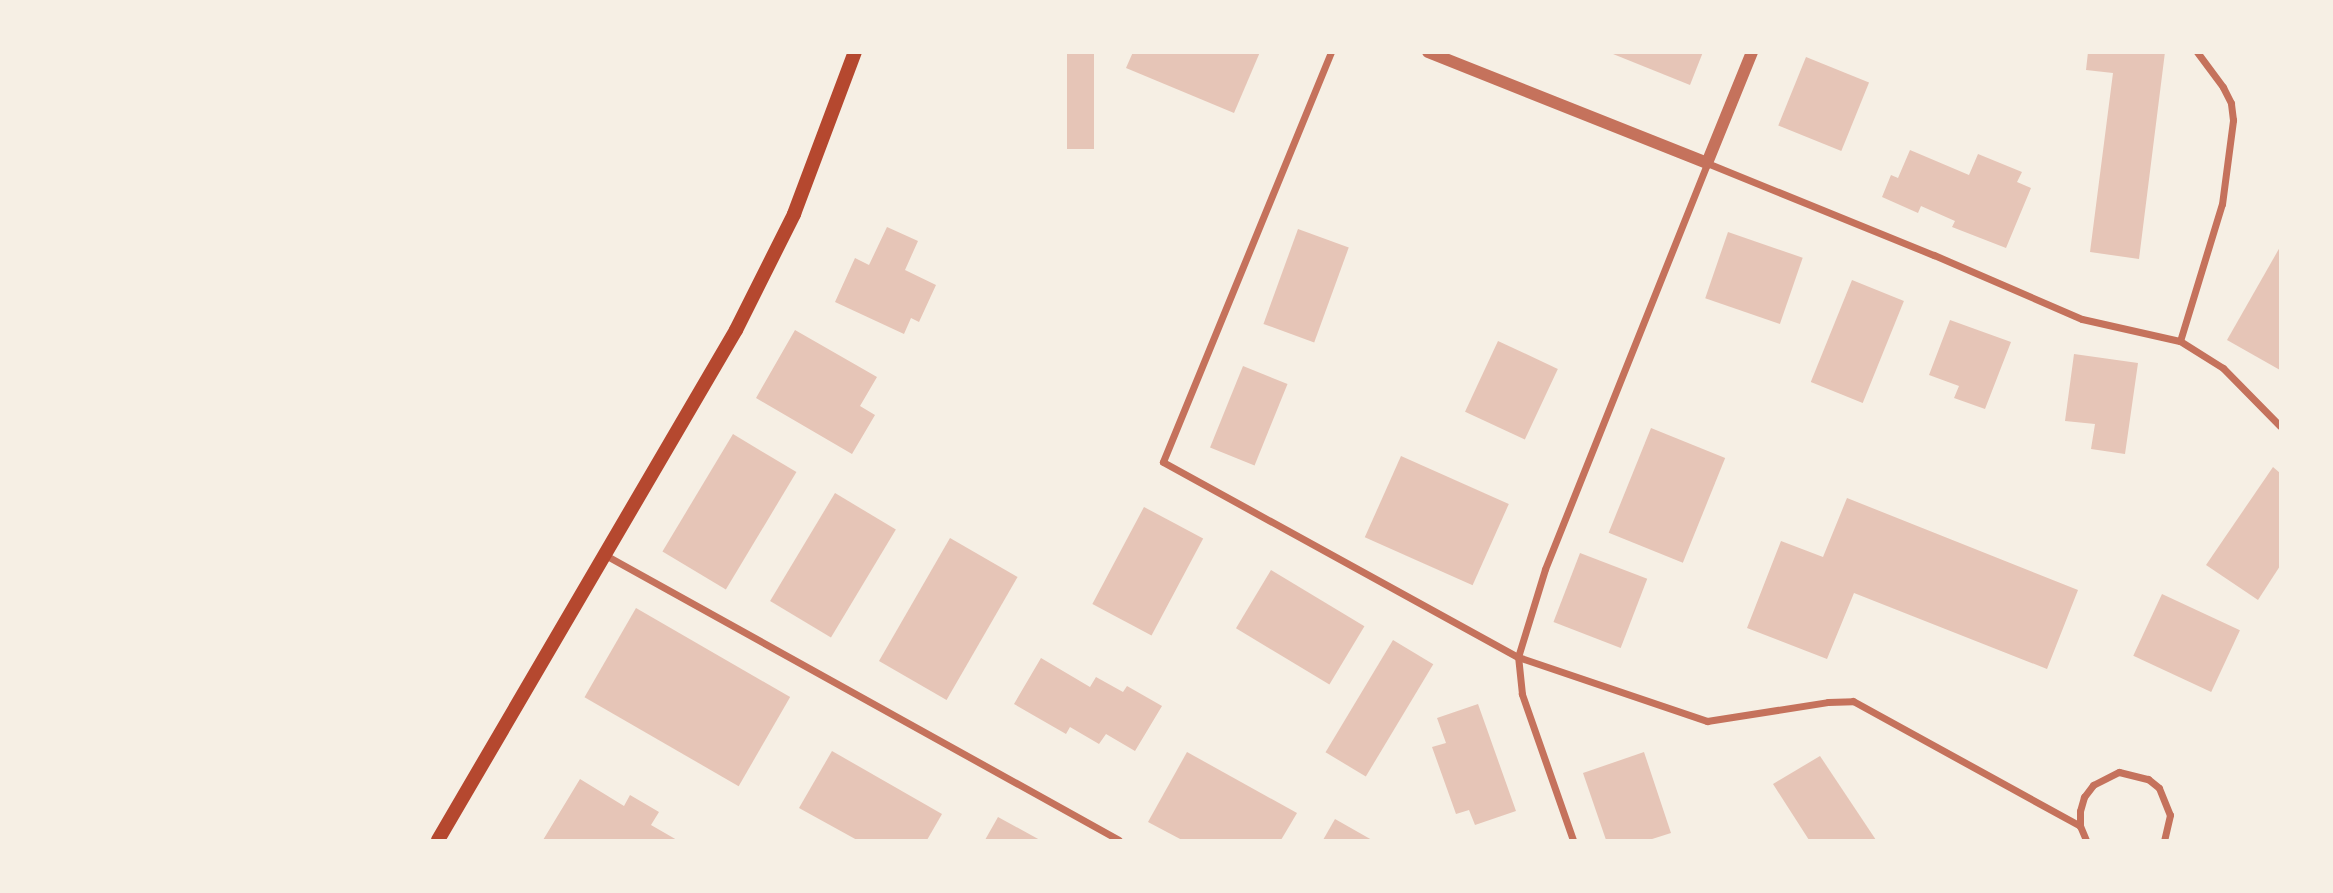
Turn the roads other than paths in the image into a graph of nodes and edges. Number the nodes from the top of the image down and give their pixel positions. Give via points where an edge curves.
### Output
1 (855, 52) edge
2 (1331, 52) edge
3 (1428, 52) edge
4 (1752, 52) edge
5 (2197, 52) edge
6 (1707, 163) junction
7 (2180, 341) junction
8 (2280, 426) edge
9 (607, 556) junction
10 (1518, 657) junction
11 (2080, 825) junction
12 (440, 840) edge
13 (1119, 841) edge
14 (1573, 841) edge
15 (2085, 841) edge
16 (2164, 841) edge

1 - 9 main road via 812,172 756,293
2 - 10 street via 1163,461
3 - 6 street
4 - 6 street
5 - 7 street via 2223,87 2233,120 2222,204
6 - 7 street via 2082,320
6 - 10 street via 1545,569
7 - 8 street via 2223,368
9 - 12 main road
9 - 13 street
10 - 11 street via 1707,721 1853,701
10 - 14 street via 1522,694
11 - 15 street
11 - 16 street via 2082,804 2093,785 2119,772 2134,774 2160,788 2167,801 2170,815

